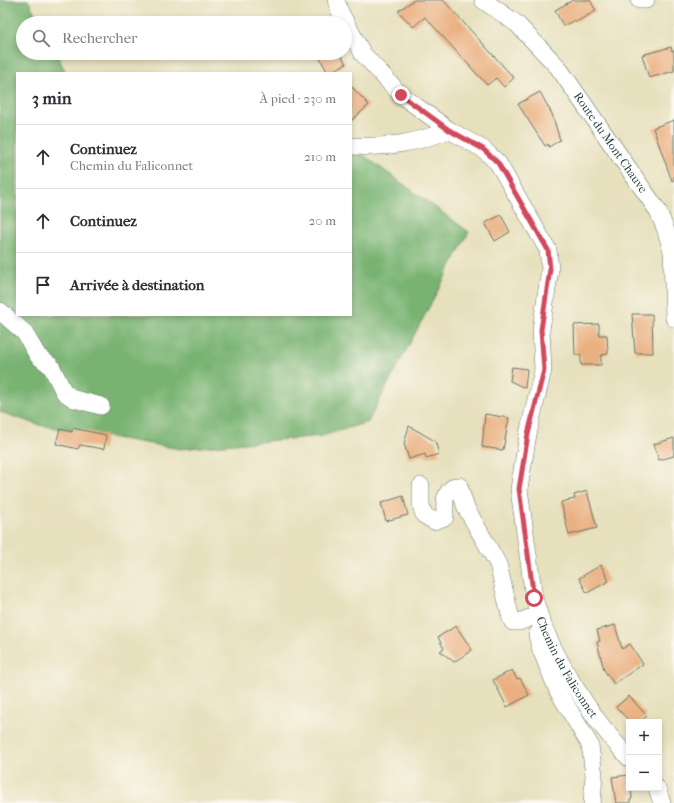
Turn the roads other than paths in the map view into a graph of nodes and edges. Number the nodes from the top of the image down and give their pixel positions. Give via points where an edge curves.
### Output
1 (336, 0) edge
2 (483, 0) edge
3 (639, 0) edge
4 (646, 0) edge
5 (342, 16) edge
6 (352, 34) edge
7 (449, 130) junction
8 (352, 146) edge
9 (0, 311) edge
10 (674, 318) edge
11 (101, 406) dead end
12 (420, 486) dead end
13 (541, 621) junction
14 (626, 755) edge
15 (658, 791) edge
16 (592, 803) edge
17 (662, 803) edge

1 - 5 street, Chemin du Faliconnet
2 - 10 street, Route du Mont Chauve via 517,24 558,67 658,211 672,251
3 - 4 street
6 - 7 street, Chemin du Faliconnet via 363,54 401,95
7 - 8 street via 421,141 382,146
7 - 13 street, Chemin du Faliconnet via 483,149 498,163 548,250 550,269 541,330 544,370 528,434 519,489 534,598
9 - 11 street via 24,332 38,356 51,366 64,392 74,399
12 - 13 street via 424,515 434,521 445,517 445,495 455,486 459,486 466,508 498,564 511,619 513,622
13 - 14 street, Chemin du Faliconnet via 558,658 593,712
13 - 16 street via 537,635 541,650 558,691 590,745 594,775
15 - 17 street

